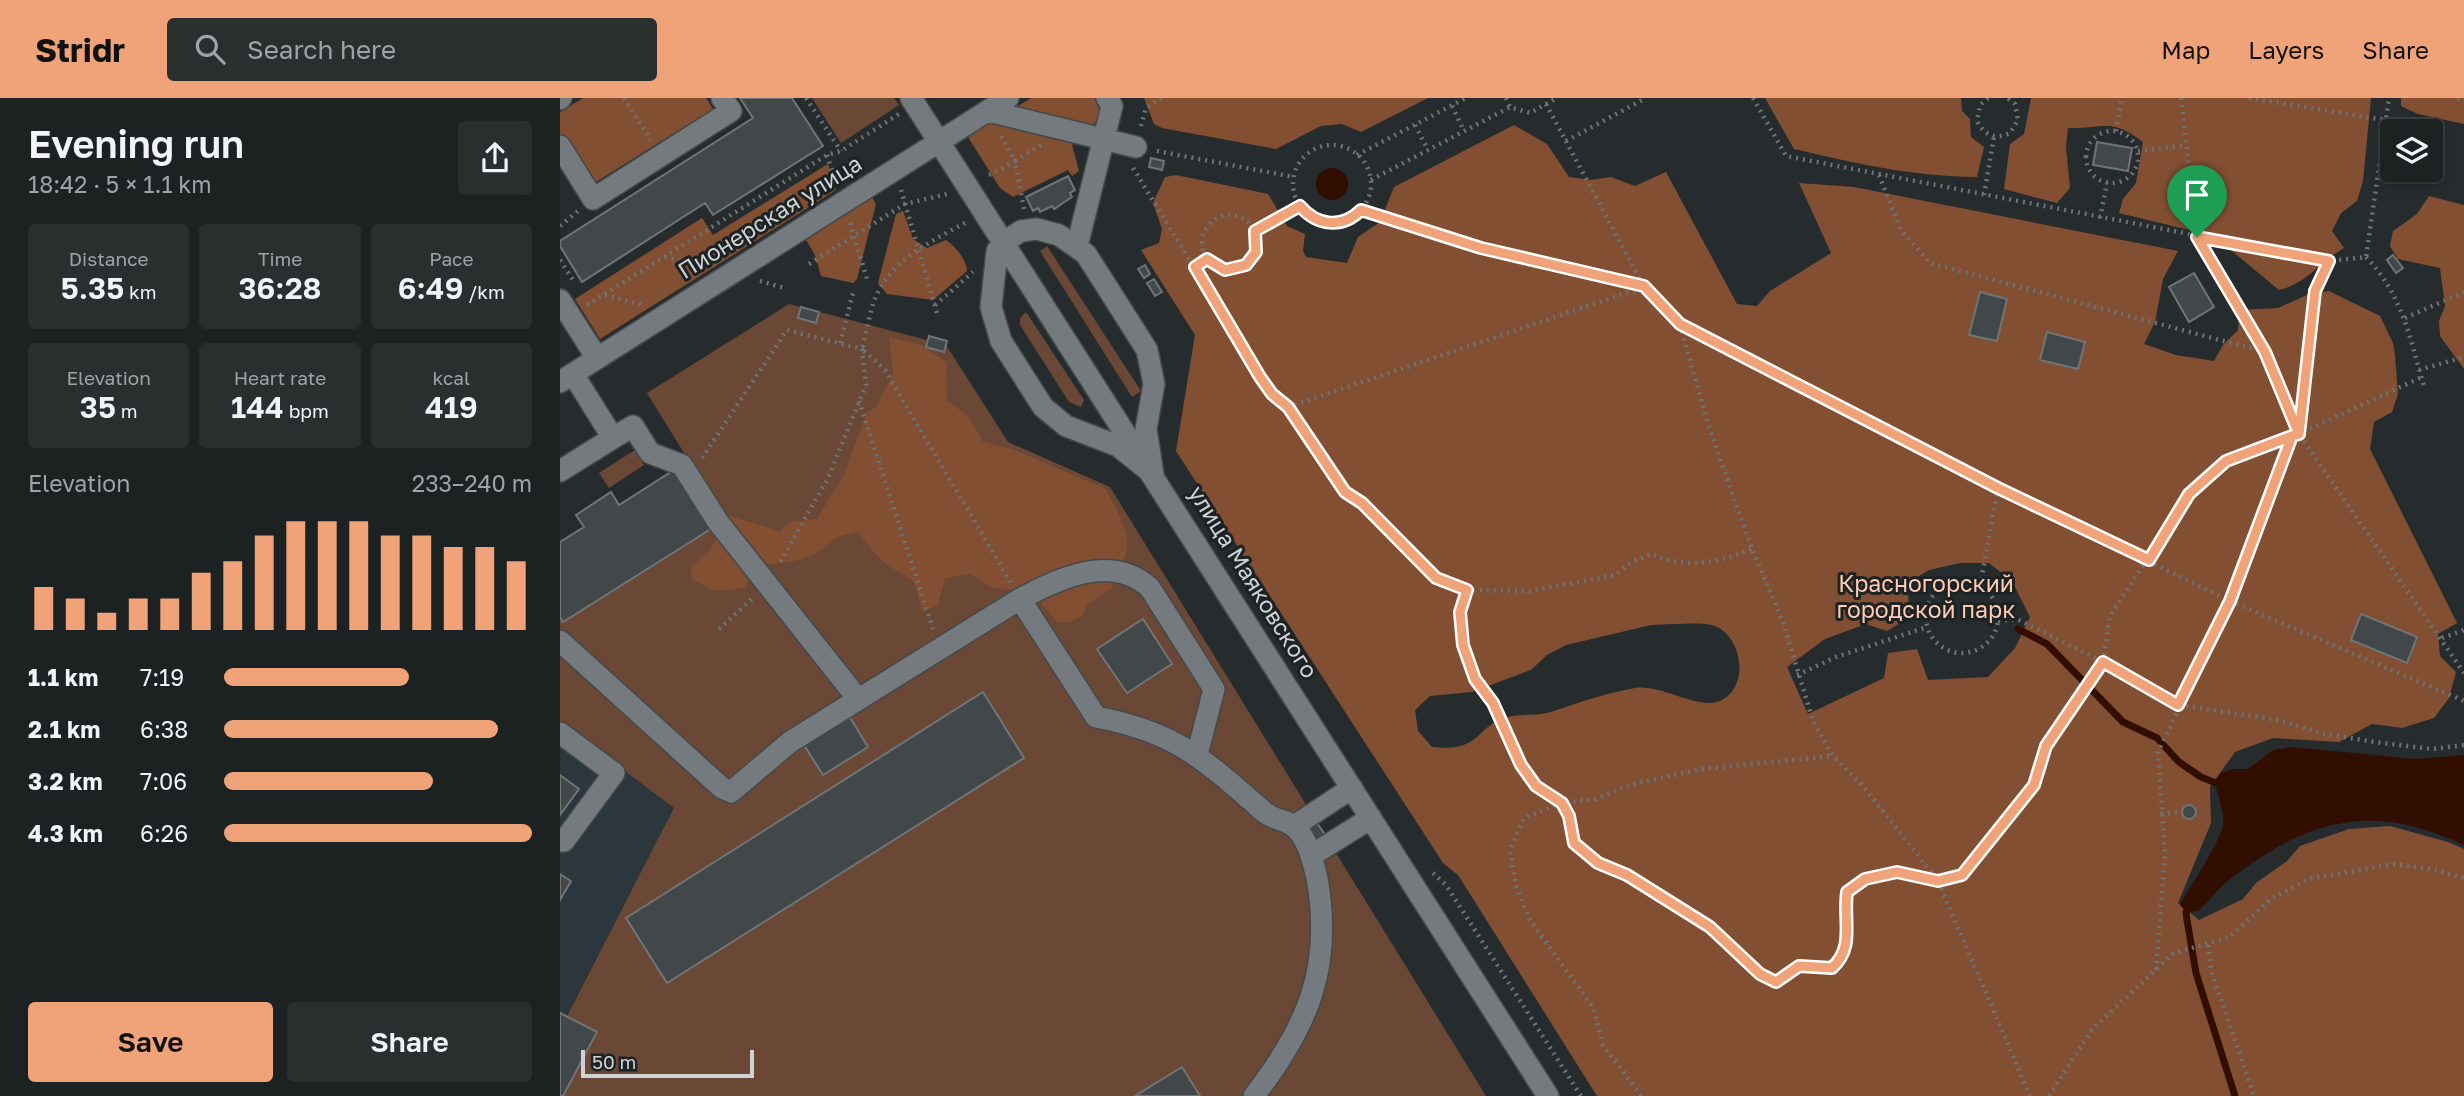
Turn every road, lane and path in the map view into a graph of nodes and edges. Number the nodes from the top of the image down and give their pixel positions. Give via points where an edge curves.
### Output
1 (624, 98) edge
2 (722, 98) edge
3 (806, 98) edge
4 (1008, 98) edge
5 (1107, 98) edge
6 (1466, 98) edge
7 (1506, 98) edge
8 (1557, 98) edge
9 (1646, 98) edge
10 (1753, 98) edge
11 (1988, 98) edge
12 (2007, 98) edge
13 (2122, 98) edge
14 (2181, 98) edge
15 (2249, 98) edge
16 (2281, 98) edge
17 (2389, 98) edge
18 (2458, 98) edge
19 (2272, 102) junction
20 (2464, 102) edge
21 (908, 104) edge
22 (1546, 104) junction
23 (1451, 106) junction
24 (1510, 107) junction
25 (988, 111) junction
26 (2380, 119) edge
27 (2385, 119) edge
28 (1415, 125) junction
29 (1065, 130) junction
30 (1464, 131) junction
31 (2116, 131) junction
32 (1994, 137) junction
33 (1104, 139) junction
34 (939, 141) junction
35 (1566, 141) junction
36 (2186, 145) junction
37 (560, 146) edge
38 (1428, 150) junction
39 (841, 151) junction
40 (2138, 151) junction
41 (1357, 155) junction
42 (660, 156) junction
43 (1134, 156) junction
44 (2380, 156) edge
45 (1015, 161) junction
46 (895, 169) junction
47 (1879, 174) junction
48 (989, 175) dead end
49 (1294, 177) junction
50 (1370, 180) junction
51 (2107, 183) junction
52 (947, 194) dead end
53 (1983, 195) junction
54 (905, 204) junction
55 (1300, 206) junction
56 (1024, 209) dead end
57 (1361, 210) junction
58 (2100, 218) junction
59 (1255, 231) junction
60 (971, 236) dead end
61 (2197, 237) junction
62 (1004, 242) junction
63 (1077, 246) junction
64 (918, 249) junction
65 (664, 257) junction
66 (2366, 257) junction
67 (1207, 259) junction
68 (976, 261) dead end
69 (2329, 261) junction
70 (809, 264) dead end
71 (1195, 267) junction
72 (730, 274) junction
73 (1644, 286) junction
74 (2464, 292) edge
75 (853, 293) dead end
76 (604, 295) junction
77 (935, 306) junction
78 (565, 308) edge
79 (669, 312) junction
80 (937, 313) dead end
81 (2405, 318) junction
82 (1680, 324) junction
83 (839, 343) junction
84 (862, 349) junction
85 (2265, 352) junction
86 (2464, 357) edge
87 (597, 358) junction
88 (2419, 370) junction
89 (2421, 377) junction
90 (567, 378) edge
91 (2424, 386) dead end
92 (858, 400) junction
93 (1288, 407) junction
94 (2299, 434) junction
95 (2292, 436) junction
96 (613, 438) junction
97 (560, 471) edge
98 (1153, 474) junction
99 (690, 476) junction
100 (1998, 488) junction
101 (1752, 549) junction
102 (2149, 560) junction
103 (767, 585) junction
104 (1980, 586) junction
105 (1467, 590) junction
106 (1020, 599) junction
107 (2230, 601) junction
108 (1997, 621) junction
109 (1927, 627) junction
110 (719, 629) dead end
111 (2464, 630) edge
112 (2442, 638) junction
113 (560, 641) edge
114 (939, 649) junction
115 (2103, 662) junction
116 (2464, 673) edge
117 (1797, 675) junction
118 (858, 699) junction
119 (2464, 701) edge
120 (2178, 705) junction
121 (560, 733) edge
122 (2464, 745) edge
123 (1197, 755) junction
124 (1833, 756) junction
125 (1352, 788) junction
126 (1562, 803) junction
127 (2178, 812) dead end
128 (2161, 814) junction
129 (1371, 818) junction
130 (1294, 826) junction
131 (560, 841) edge
132 (1312, 855) junction
133 (2464, 878) edge
134 (1938, 881) junction
135 (2206, 945) junction
136 (2156, 970) junction
137 (1254, 1096) edge
138 (1548, 1096) edge
139 (1641, 1096) edge
140 (2030, 1096) edge
141 (2049, 1096) edge
142 (2254, 1096) edge

1 - 42 path
2 - 42 street via 731,111
3 - 39 path
4 - 25 street, Пионерская улица
5 - 33 street via 1112,106
6 - 23 path
7 - 24 path
8 - 22 path
9 - 35 path
10 - 47 path via 1786,156
11 - 32 path via 1980,105 1977,121
12 - 32 path via 2015,104 2018,120 2010,133
13 - 31 path
14 - 36 path
15 - 19 path
16 - 19 path
17 - 27 path
18 - 20 path
19 - 26 path
21 - 34 street, улица Маяковского
21 - 39 path
22 - 24 path via 1530,113
22 - 35 path
23 - 28 path
23 - 30 path
24 - 30 path
25 - 29 street
25 - 34 street, Пионерская улица
25 - 45 path
28 - 38 path
28 - 41 path
29 - 33 street
29 - 45 path
30 - 38 path
31 - 40 path via 2126,134
31 - 51 path via 2096,135 2086,152 2090,172
32 - 53 path
33 - 43 street
33 - 63 street
34 - 46 street, Пионерская улица
34 - 62 street, улица Маяковского
35 - 73 path
36 - 40 path
36 - 61 path
37 - 42 street via 593,199
38 - 50 path
39 - 65 path via 827,155
40 - 51 path via 2134,171 2127,179
41 - 49 path via 1339,146 1319,147 1302,158
41 - 50 path
43 - 49 path
43 - 71 path
44 - 66 path
45 - 48 path
45 - 56 path
46 - 54 path
46 - 72 street, Пионерская улица
47 - 53 path
47 - 85 path via 1901,230 1930,263
49 - 55 path
50 - 57 path
51 - 58 path
52 - 54 path
53 - 58 path
54 - 64 path
54 - 70 path
55 - 57 path via 1315,219 1335,223
55 - 59 path
57 - 73 path via 1481,248
58 - 61 path
59 - 67 path via 1256,252 1246,265 1225,270
59 - 67 path via 1249,222 1234,215 1213,220 1202,238
60 - 64 path via 965,223
61 - 69 path
61 - 85 path
62 - 63 street via 1021,231 1037,229
62 - 98 street, улица Маяковского
62 - 98 street via 997,251 992,279 991,307 1000,341 1043,407 1066,426 1118,446
63 - 98 street via 1147,350 1154,384 1146,429
64 - 77 path
64 - 84 path via 897,266 875,298
65 - 72 path
65 - 76 path
66 - 69 path
66 - 81 path via 2385,277
67 - 71 path
68 - 77 path via 966,281
69 - 94 path via 2315,291
71 - 93 path via 1260,377
72 - 79 street, Пионерская улица
73 - 82 path
73 - 93 path
74 - 81 path
75 - 83 path
76 - 78 path
76 - 79 path
77 - 80 path
78 - 87 street
79 - 87 street, Пионерская улица
81 - 88 path
82 - 100 path
82 - 101 path via 1708,424
83 - 84 path
83 - 99 path via 787,330
84 - 92 path via 866,385
84 - 106 path via 884,370
85 - 94 path
86 - 88 path
87 - 90 street, Пионерская улица
88 - 89 path
89 - 91 path
89 - 94 path
90 - 96 street
92 - 103 path via 828,478
92 - 114 path
93 - 105 path via 1345,492 1362,503 1436,578
94 - 95 path
94 - 112 path
95 - 102 path via 2226,461 2189,494
95 - 107 path
96 - 97 street
96 - 99 street via 633,426 650,453 682,465
98 - 125 street, улица Маяковского
99 - 103 street via 718,522
100 - 102 path
100 - 104 path
101 - 105 path via 1693,565 1651,554 1615,575 1530,592
101 - 117 path via 1783,622
102 - 107 path
102 - 115 path via 2110,616
103 - 110 path
103 - 118 street
104 - 108 path via 1994,599
104 - 109 path via 1955,581 1935,592 1926,612
105 - 126 path via 1460,612 1463,645 1475,679 1493,703 1521,765 1536,786
106 - 114 street
106 - 123 street via 1096,717 1148,729
106 - 123 street via 1079,572 1100,570 1138,577 1150,587 1214,689
107 - 119 path
107 - 120 path
108 - 109 path via 1988,642 1968,652 1946,650
108 - 115 path via 2017,619
109 - 117 path
111 - 112 path
112 - 116 path
113 - 118 street via 731,792 790,742
114 - 118 street
115 - 120 path
115 - 134 path via 2046,746 2034,785 1962,875
117 - 124 path via 1813,721
120 - 122 path via 2279,720 2375,742 2431,749
120 - 128 path via 2158,752
121 - 131 street via 614,773 564,842
123 - 130 street via 1269,816
124 - 126 path via 1701,769 1629,785 1597,799
124 - 134 path via 1863,786
125 - 129 street, улица Маяковского
125 - 130 street
126 - 134 path via 1574,843 1582,852 1710,927 1769,981 1776,982 1799,966 1832,968 1842,959 1847,950 1847,892 1865,879 1897,872
126 - 139 path via 1524,818 1510,850 1517,886 1530,919 1594,1009 1603,1045
127 - 128 path
128 - 136 path via 2165,853
129 - 132 street
129 - 138 street, улица Маяковского
130 - 132 street
132 - 137 street via 1322,916 1322,960 1299,1026
133 - 135 path via 2392,864 2308,879 2271,899 2230,937
134 - 140 path
135 - 136 path via 2174,953
135 - 142 path
136 - 141 path via 2093,1028

